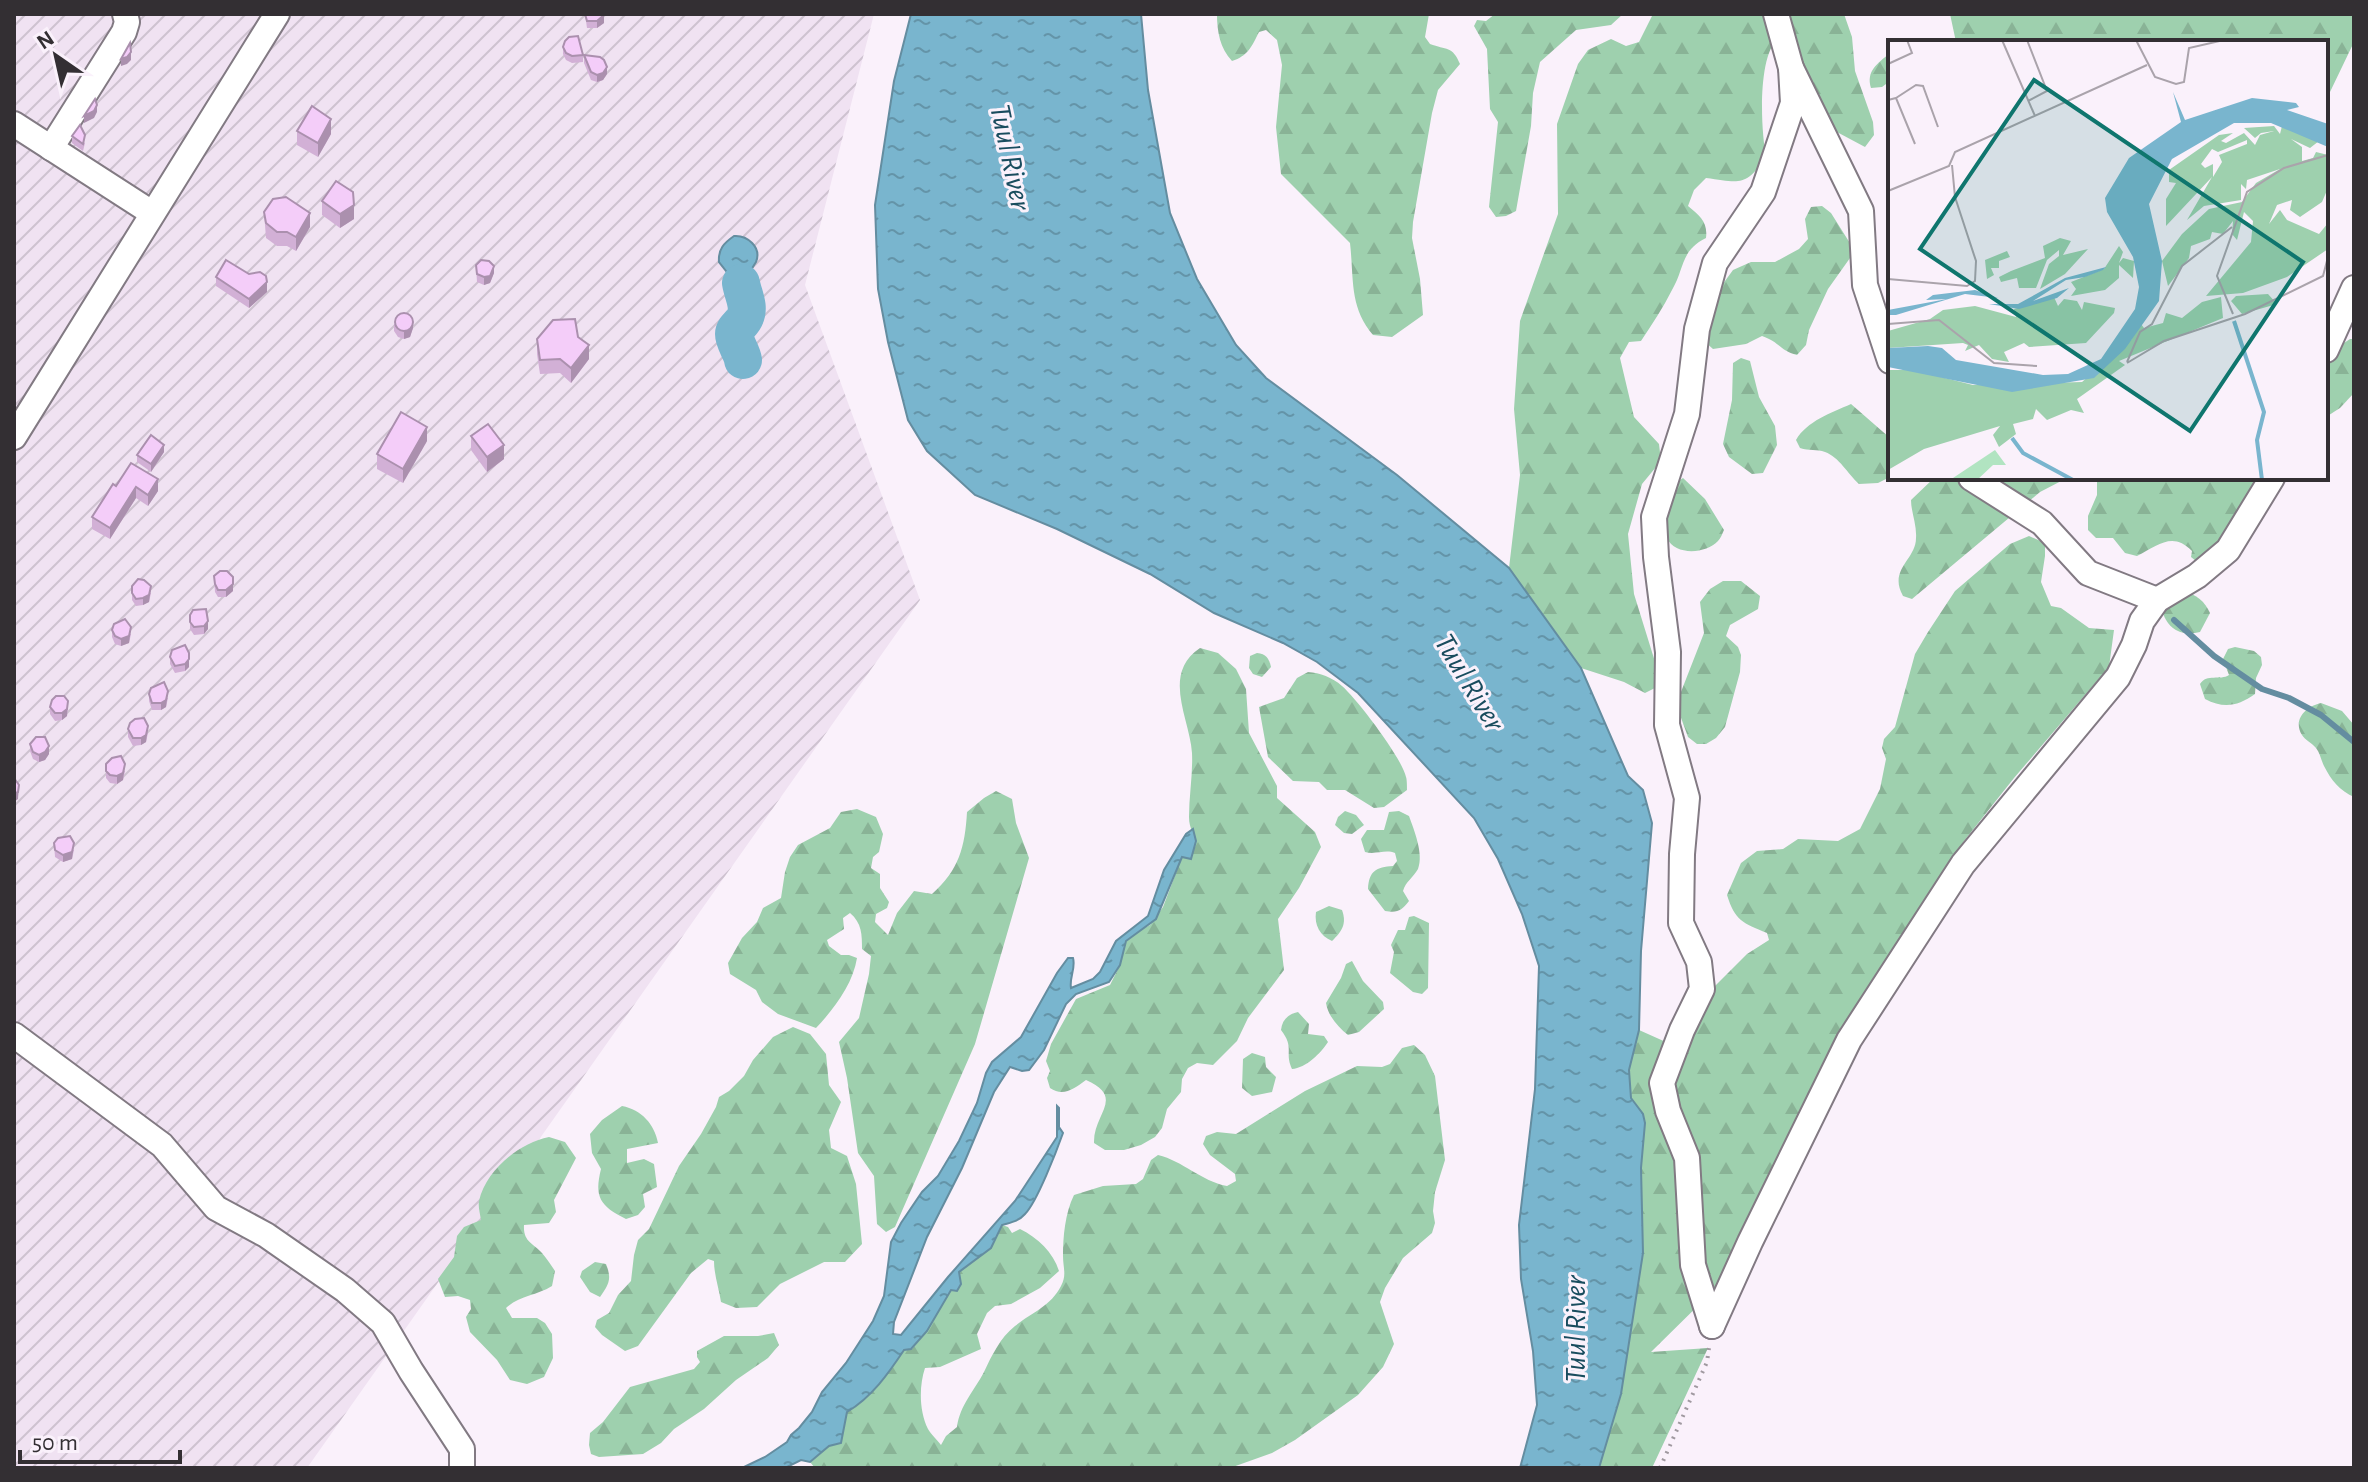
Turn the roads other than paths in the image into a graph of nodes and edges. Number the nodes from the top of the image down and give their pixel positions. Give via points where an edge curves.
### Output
1 (125, 14) edge
2 (277, 14) edge
3 (1776, 14) edge
4 (1791, 68) junction
5 (14, 124) edge
6 (51, 148) junction
7 (152, 213) junction
8 (2354, 288) edge
9 (2328, 346) edge
10 (1888, 355) edge
11 (14, 437) edge
12 (1974, 480) edge
13 (2271, 480) edge
14 (2157, 600) junction
15 (14, 1035) edge
16 (462, 1468) edge

1 - 6 street via 124,32
2 - 7 street
3 - 4 street
4 - 10 street via 1861,211 1865,285
4 - 14 street via 1793,103 1763,192 1715,263 1697,329 1687,414 1654,517 1668,652 1667,725 1687,798 1681,923 1699,962 1702,989 1662,1083 1687,1158 1693,1265 1712,1326 1849,1040 1963,864 2118,677
5 - 6 street
6 - 7 street
7 - 11 street
8 - 9 street
12 - 14 street via 2042,523 2088,573
13 - 14 street via 2228,550
15 - 16 street via 162,1145 216,1208 293,1253 383,1323 462,1449

